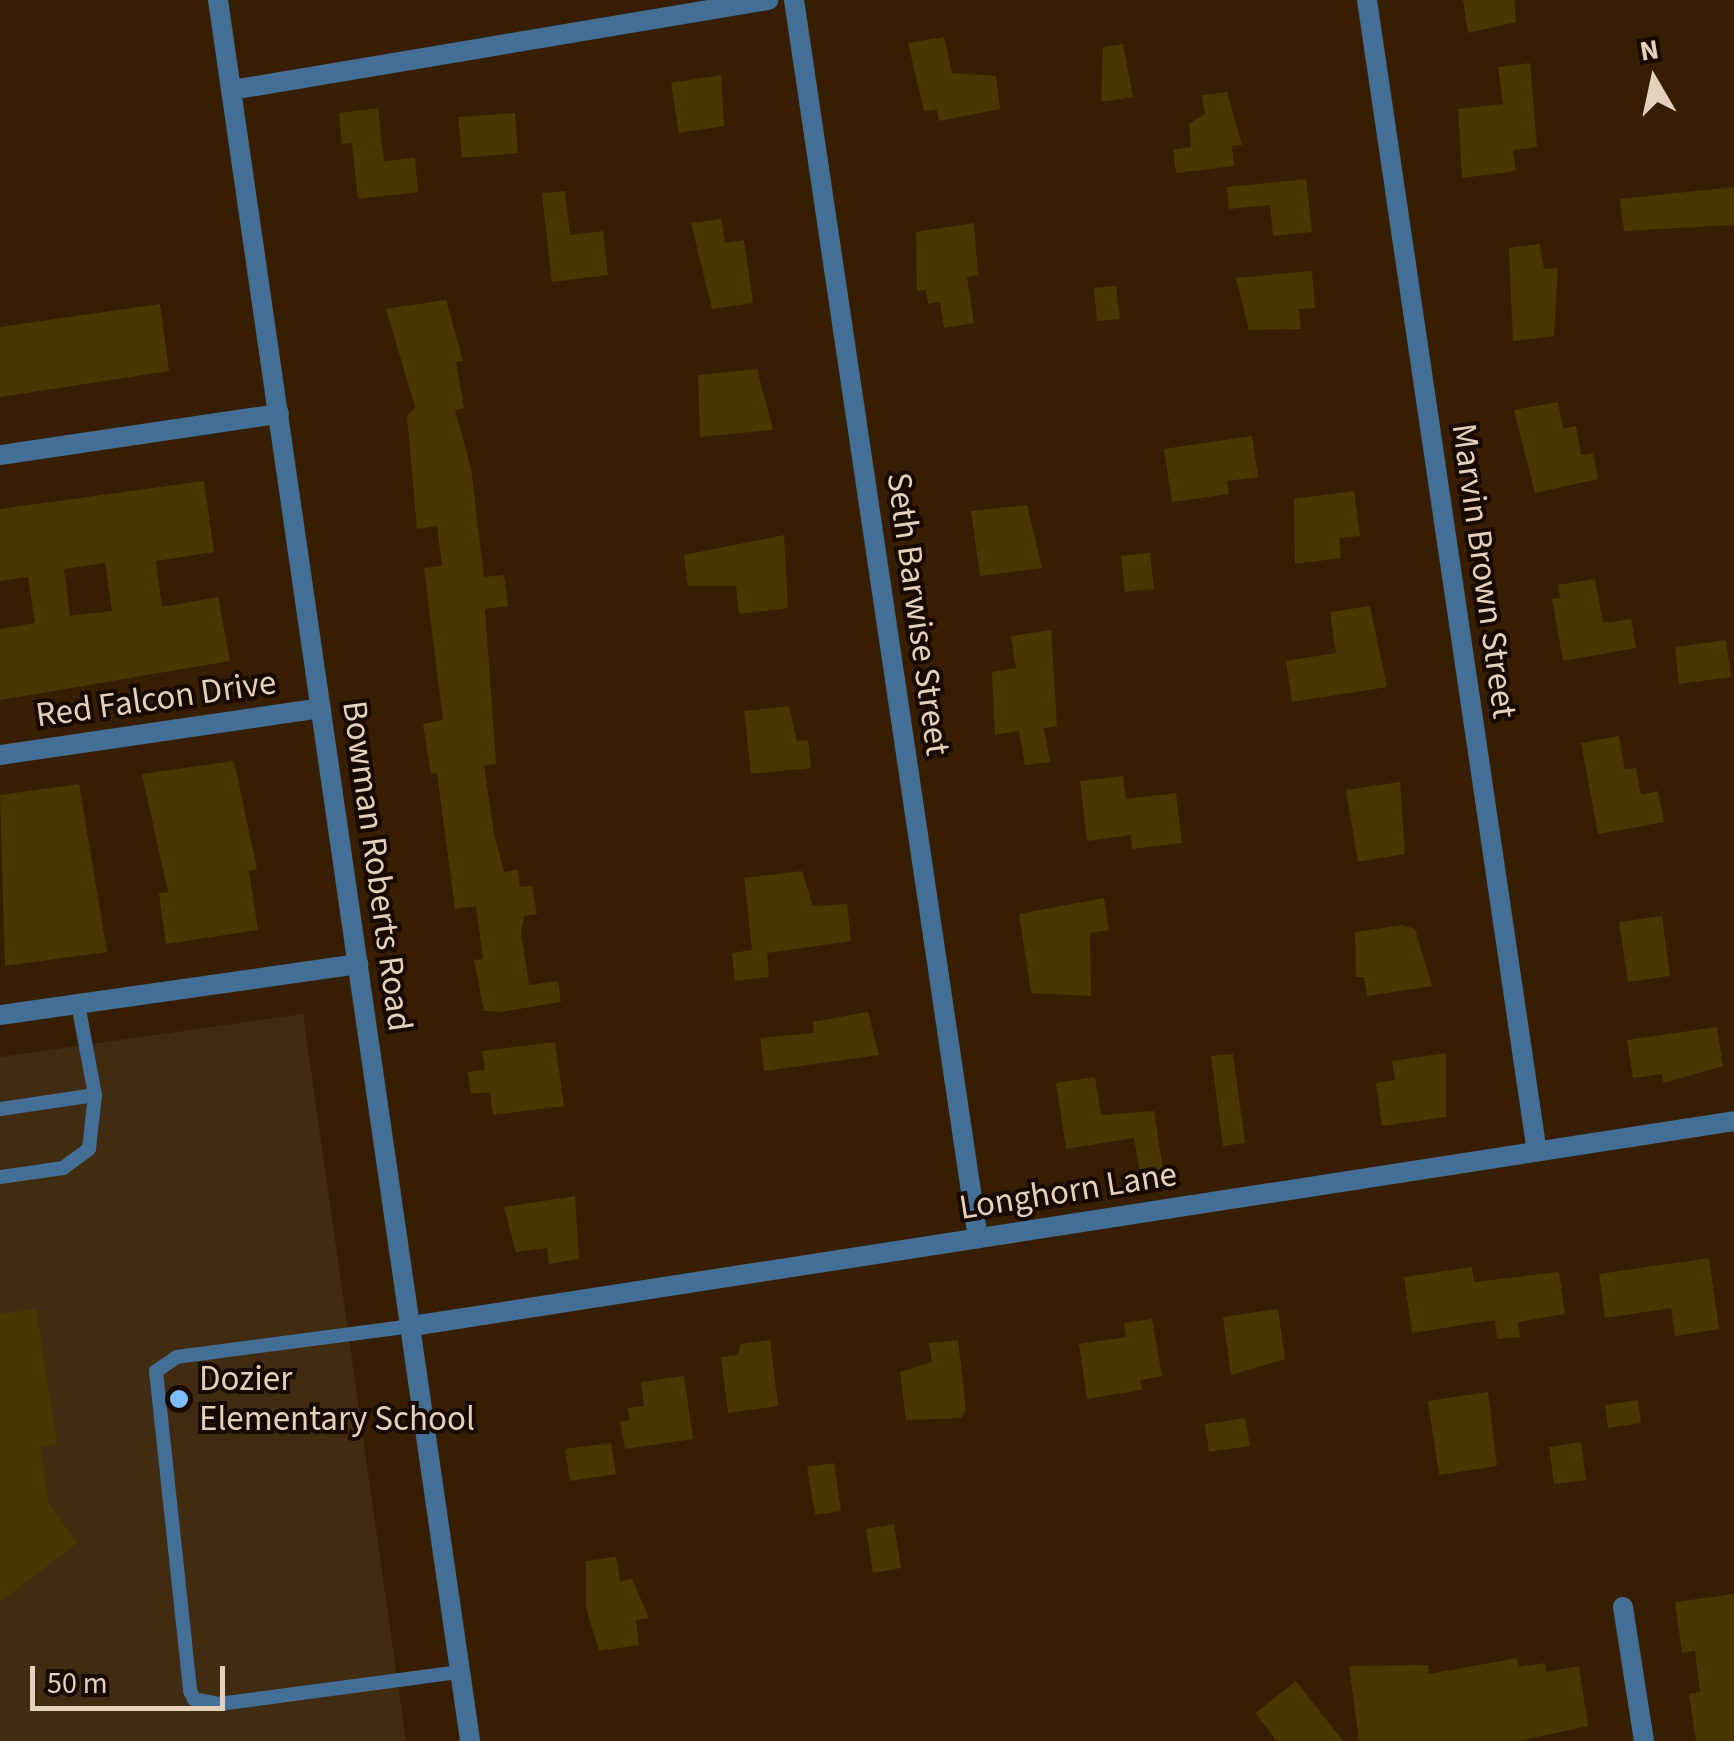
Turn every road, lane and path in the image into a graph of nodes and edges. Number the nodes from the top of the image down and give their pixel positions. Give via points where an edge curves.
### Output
1 (218, 0) edge
2 (768, 0) edge
3 (794, 0) edge
4 (1367, 0) edge
5 (232, 90) junction
6 (279, 414) junction
7 (0, 455) edge
8 (321, 708) junction
9 (0, 755) edge
10 (358, 964) junction
11 (78, 1004) junction
12 (0, 1015) edge
13 (94, 1095) junction
14 (0, 1109) edge
15 (1734, 1121) edge
16 (1537, 1152) junction
17 (0, 1176) edge
18 (978, 1238) junction
19 (412, 1326) junction
20 (1623, 1607) dead end
21 (460, 1672) junction
22 (470, 1741) edge
23 (1644, 1741) edge

1 - 5 street, Bowman Roberts Road
2 - 5 street
3 - 18 street, Seth Barwise Street
4 - 16 street, Marvin Brown Street
5 - 6 street, Bowman Roberts Road
6 - 7 street
6 - 8 street, Bowman Roberts Road
8 - 9 street, Red Falcon Drive
8 - 10 street, Bowman Roberts Road
10 - 11 street
10 - 19 street, Bowman Roberts Road
11 - 12 street
11 - 13 lane
13 - 14 lane
13 - 17 lane via 89,1149 63,1168
15 - 16 street, Longhorn Lane
16 - 18 street, Longhorn Lane
18 - 19 street, Longhorn Lane
19 - 21 street, Bowman Roberts Road
19 - 21 lane via 177,1357 156,1371 194,1699 220,1704
20 - 23 street
21 - 22 street, Bowman Roberts Road

